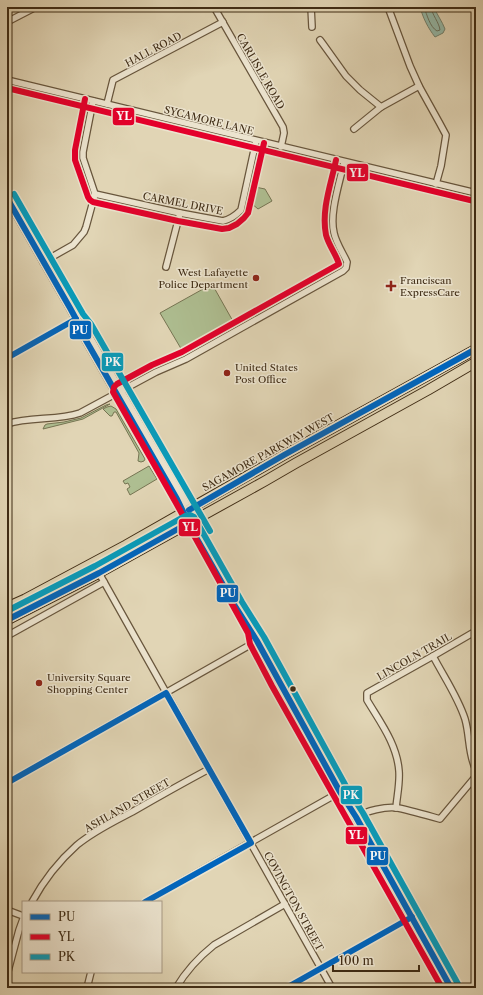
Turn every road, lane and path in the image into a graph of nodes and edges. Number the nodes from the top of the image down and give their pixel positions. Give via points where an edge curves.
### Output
1 (36, 7) edge
2 (214, 7) edge
3 (311, 7) edge
4 (388, 7) edge
5 (7, 22) edge
6 (223, 22) junction
7 (312, 27) dead end
8 (320, 40) dead end
9 (7, 80) edge
10 (419, 86) junction
11 (93, 101) junction
12 (107, 104) junction
13 (381, 107) junction
14 (354, 129) dead end
15 (256, 141) junction
16 (282, 147) junction
17 (344, 162) junction
18 (436, 184) junction
19 (476, 193) edge
20 (95, 194) junction
21 (7, 198) edge
22 (180, 213) junction
23 (43, 262) junction
24 (166, 267) dead end
25 (76, 319) junction
26 (476, 349) edge
27 (7, 358) edge
28 (476, 362) edge
29 (119, 392) junction
30 (7, 424) edge
31 (186, 511) junction
32 (192, 521) junction
33 (99, 572) junction
34 (104, 582) junction
35 (7, 607) edge
36 (7, 620) edge
37 (476, 631) edge
38 (7, 636) edge
39 (257, 641) junction
40 (433, 656) junction
41 (166, 693) junction
42 (209, 769) junction
43 (476, 770) edge
44 (476, 776) edge
45 (7, 783) edge
46 (340, 792) junction
47 (396, 808) junction
48 (356, 817) junction
49 (251, 843) junction
50 (33, 901) edge
51 (147, 901) edge
52 (285, 904) junction
53 (7, 910) edge
54 (412, 917) junction
55 (22, 918) edge
56 (22, 921) edge
57 (321, 968) junction
58 (91, 973) edge
59 (7, 975) edge
60 (87, 988) edge
61 (176, 988) edge
62 (286, 988) edge
63 (332, 988) edge
64 (451, 988) edge

1 - 5 street
2 - 6 street, CARLISLE ROAD
3 - 7 street
4 - 10 street
6 - 12 street, HALL ROAD via 113,80
6 - 16 street, CARLISLE ROAD via 283,127
8 - 13 street via 346,76
9 - 11 street, SYCAMORE LANE
10 - 13 street
10 - 18 street via 446,135
11 - 12 street, SYCAMORE LANE
11 - 20 street via 83,158
12 - 15 street, SYCAMORE LANE
13 - 14 street
15 - 16 street, SYCAMORE LANE
15 - 22 street, CARMEL DRIVE via 241,210 235,216 223,221
16 - 17 street, SYCAMORE LANE
17 - 18 street, SYCAMORE LANE
17 - 29 street via 333,209 333,232 347,262 346,268 186,359
18 - 19 street, SYCAMORE LANE
20 - 22 street, CARMEL DRIVE
20 - 23 street via 84,232 73,245
21 - 23 street
22 - 24 street
23 - 25 street
25 - 27 street
25 - 29 street via 80,330
26 - 31 highway, SAGAMORE PARKWAY WEST
28 - 32 highway
29 - 30 street via 73,416
29 - 31 street
31 - 32 street
31 - 35 highway, SAGAMORE PARKWAY WEST
32 - 33 highway
32 - 39 street via 256,631
33 - 34 street, COVINGTON STREET
33 - 36 highway
34 - 38 street
34 - 41 street, COVINGTON STREET
37 - 40 street, LINCOLN TRAIL
39 - 41 street
39 - 46 street
40 - 43 street via 456,697 465,720
40 - 47 street, LINCOLN TRAIL via 367,693 368,700 392,743 396,757 399,770
41 - 42 street, COVINGTON STREET
41 - 45 street
42 - 49 street, COVINGTON STREET
42 - 50 street, ASHLAND STREET via 78,844 52,871
44 - 47 street via 440,819
46 - 48 street
46 - 49 street
47 - 48 street via 377,810
48 - 54 street
49 - 51 street
49 - 52 street, COVINGTON STREET
52 - 57 street, COVINGTON STREET
52 - 61 street via 206,951 188,970
53 - 55 street
54 - 57 street
54 - 64 street
56 - 59 street
57 - 62 street
57 - 63 street, COVINGTON STREET
58 - 60 street

